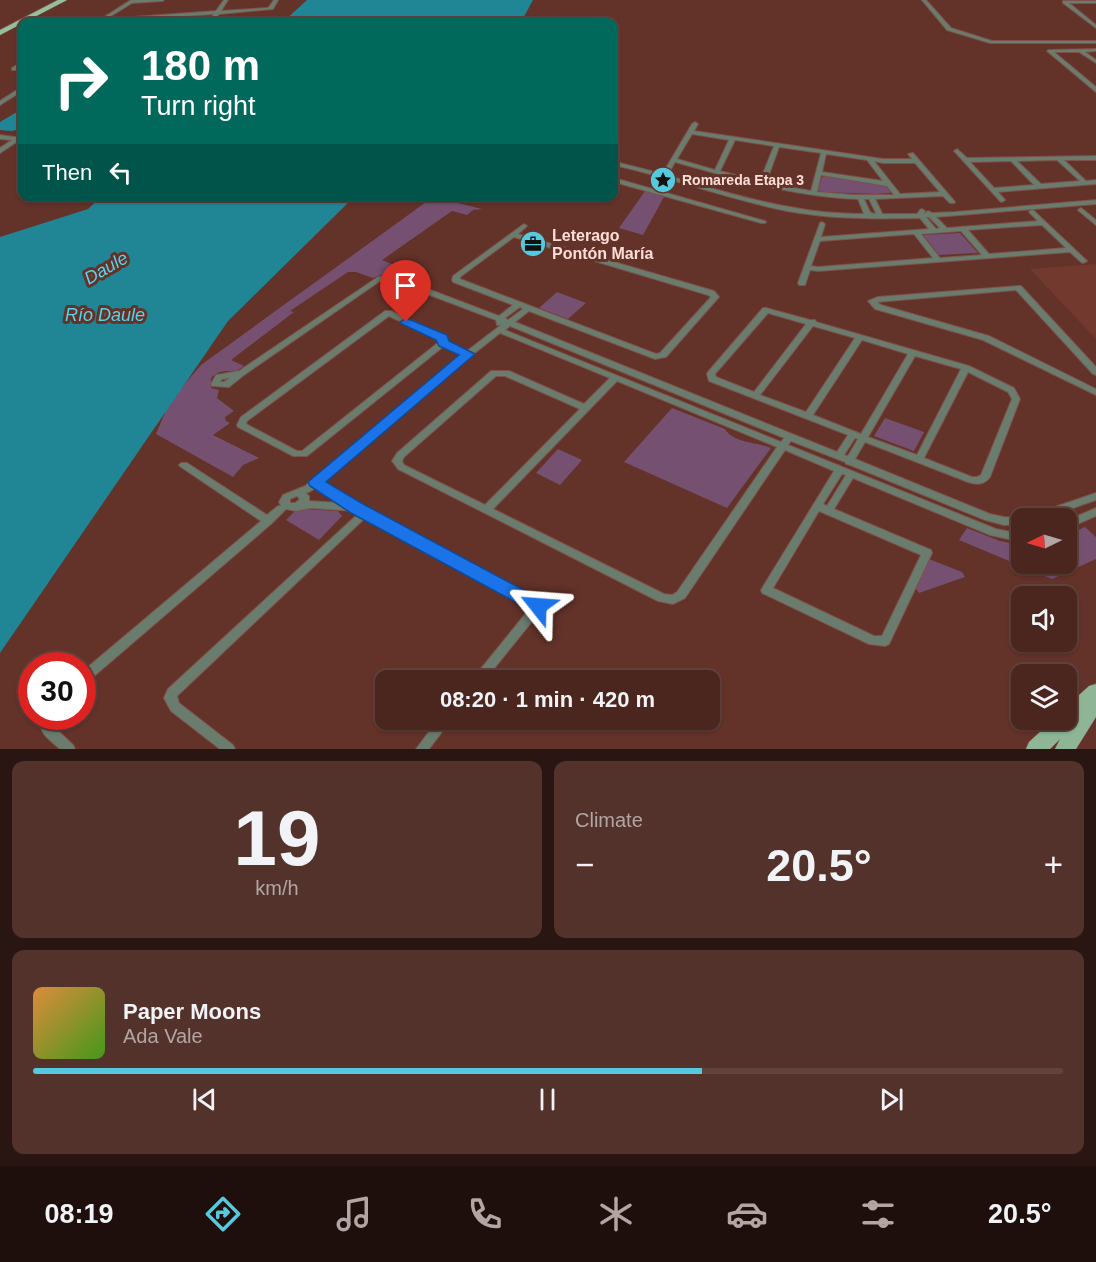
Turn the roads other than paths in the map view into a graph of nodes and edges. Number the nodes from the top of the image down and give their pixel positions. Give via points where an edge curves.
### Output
1 (62, 0) edge
2 (75, 0) edge
3 (162, 0) edge
4 (226, 0) edge
5 (276, 0) edge
6 (924, 0) edge
7 (930, 0) edge
8 (133, 1) edge
9 (1096, 2) edge
10 (217, 12) junction
11 (28, 18) edge
12 (41, 18) edge
13 (105, 18) edge
14 (146, 18) edge
15 (213, 18) edge
16 (18, 23) edge
17 (0, 24) edge
18 (1096, 27) edge
19 (18, 30) edge
20 (0, 33) edge
21 (0, 40) edge
22 (1096, 41) edge
23 (1080, 50) junction
24 (1096, 50) edge
25 (1096, 62) edge
26 (1096, 90) edge
27 (18, 92) edge
28 (18, 100) edge
29 (2, 102) edge
30 (694, 124) dead end
31 (690, 132) junction
32 (0, 136) edge
33 (18, 138) edge
34 (733, 138) junction
35 (18, 140) edge
36 (777, 145) junction
37 (0, 151) edge
38 (957, 151) dead end
39 (824, 152) junction
40 (911, 154) dead end
41 (868, 158) junction
42 (1058, 158) junction
43 (1096, 158) edge
44 (1012, 159) junction
45 (673, 160) junction
46 (965, 160) junction
47 (916, 161) junction
48 (618, 162) edge
49 (717, 171) junction
50 (819, 173) junction
51 (669, 175) junction
52 (618, 181) edge
53 (1096, 182) edge
54 (1084, 183) junction
55 (762, 184) junction
56 (888, 184) junction
57 (1040, 186) junction
58 (649, 190) junction
59 (993, 190) junction
60 (658, 192) junction
61 (813, 194) junction
62 (944, 194) junction
63 (898, 196) junction
64 (860, 197) junction
65 (871, 197) junction
66 (1002, 200) dead end
67 (1096, 200) edge
68 (952, 202) dead end
69 (1081, 210) dead end
70 (921, 212) junction
71 (1032, 212) dead end
72 (867, 213) junction
73 (931, 214) junction
74 (877, 215) junction
75 (1095, 220) edge
76 (764, 222) dead end
77 (822, 224) dead end
78 (1043, 224) junction
79 (524, 226) dead end
80 (963, 229) junction
81 (945, 230) junction
82 (934, 231) junction
83 (916, 232) junction
84 (514, 235) junction
85 (817, 239) junction
86 (1071, 250) junction
87 (987, 256) junction
88 (938, 260) junction
89 (1083, 261) dead end
90 (808, 267) junction
91 (802, 283) dead end
92 (518, 305) junction
93 (527, 309) junction
94 (504, 321) junction
95 (812, 322) junction
96 (499, 330) junction
97 (861, 337) junction
98 (443, 343) junction
99 (913, 352) junction
100 (468, 354) junction
101 (966, 368) junction
102 (1096, 372) edge
103 (241, 373) dead end
104 (615, 378) junction
105 (1096, 392) edge
106 (755, 396) junction
107 (585, 408) junction
108 (807, 417) junction
109 (857, 436) junction
110 (786, 442) junction
111 (838, 457) junction
112 (920, 460) junction
113 (849, 462) junction
114 (184, 465) dead end
115 (840, 469) junction
116 (851, 474) junction
117 (1096, 496) edge
118 (298, 498) junction
119 (818, 506) junction
120 (1068, 508) edge
121 (486, 510) junction
122 (829, 510) junction
123 (361, 511) junction
124 (1096, 512) edge
125 (1077, 520) edge
126 (268, 521) junction
127 (1011, 521) edge
128 (1011, 536) edge
129 (96, 667) edge
130 (486, 670) edge
131 (1096, 692) edge
132 (1096, 700) edge
133 (48, 730) edge
134 (437, 730) edge
135 (69, 749) edge
136 (229, 749) edge
137 (422, 749) edge
138 (1036, 749) edge
139 (1065, 749) edge

1 - 11 highway
1 - 17 highway
2 - 12 highway
3 - 8 street
4 - 10 street
5 - 10 street via 271,8
6 - 22 street via 951,30 992,42
7 - 22 street via 955,28 992,40
8 - 13 street
9 - 18 street via 1065,2
10 - 14 street
10 - 15 street
16 - 20 highway
19 - 21 highway
23 - 24 street
23 - 25 street
23 - 26 street via 1049,51
27 - 29 street
28 - 29 street
30 - 31 street
31 - 34 street
31 - 45 street
32 - 33 street
34 - 36 street
34 - 49 street
35 - 37 street
36 - 39 street
36 - 55 street
38 - 46 street
39 - 41 street
39 - 50 street
40 - 47 street
41 - 47 street
41 - 56 street
42 - 43 street
42 - 44 street
42 - 54 street
44 - 46 street
44 - 57 street
45 - 49 street
45 - 51 street
46 - 59 street
47 - 62 street
48 - 51 street
49 - 55 street
50 - 56 street
50 - 61 street
51 - 58 street
51 - 60 street
51 - 72 street via 772,202
51 - 74 street via 794,210
52 - 58 street
53 - 54 street
54 - 57 street
55 - 61 street
56 - 63 street
57 - 59 street
58 - 60 street
59 - 66 street
60 - 76 street
61 - 64 street
62 - 63 street
62 - 68 street
63 - 65 street
64 - 65 street
64 - 72 street
65 - 74 street
67 - 70 street
67 - 73 street
69 - 75 street
70 - 73 street
70 - 74 street
70 - 82 street
71 - 78 street
72 - 74 street
73 - 81 street
77 - 85 street
78 - 80 street
78 - 86 street
79 - 84 street
80 - 81 street
80 - 87 street
81 - 82 street
82 - 83 street
83 - 85 street
83 - 88 street
84 - 92 street via 455,279
84 - 93 street via 711,292 715,297 658,357
85 - 90 street
86 - 87 street
86 - 89 street
87 - 88 street
88 - 90 street
90 - 91 street
92 - 93 street
92 - 94 street
93 - 94 street
94 - 96 street
94 - 103 street via 383,277
94 - 110 street
95 - 97 street
95 - 106 street
95 - 106 street via 765,311 710,375 715,381
96 - 100 street
96 - 104 street
97 - 99 street
97 - 108 street
98 - 98 street via 442,338 388,314 241,425 296,454 304,454
98 - 100 street
99 - 101 street
99 - 109 street
100 - 118 street
101 - 112 street
101 - 112 street via 1016,396 985,477 971,480
102 - 105 street via 1018,288 872,301 878,307 986,338
104 - 107 street
104 - 110 street
106 - 108 street
107 - 121 street
107 - 121 street via 506,373 494,373 398,458 402,467
108 - 109 street
109 - 111 street
109 - 112 street
109 - 113 street
110 - 111 street
110 - 115 street
110 - 121 street via 681,595 673,600
111 - 113 street
113 - 127 street via 988,517
114 - 126 street
115 - 116 street
115 - 119 street
116 - 122 street
116 - 128 street
117 - 120 street
118 - 123 street
118 - 123 street via 310,504
118 - 126 street
119 - 122 street
119 - 122 street via 766,590 873,641 885,641 927,553
123 - 130 street via 538,606
123 - 136 street via 172,693 170,698 175,707
124 - 125 street
126 - 129 street
131 - 138 main road
132 - 139 main road
133 - 135 street
134 - 137 street

